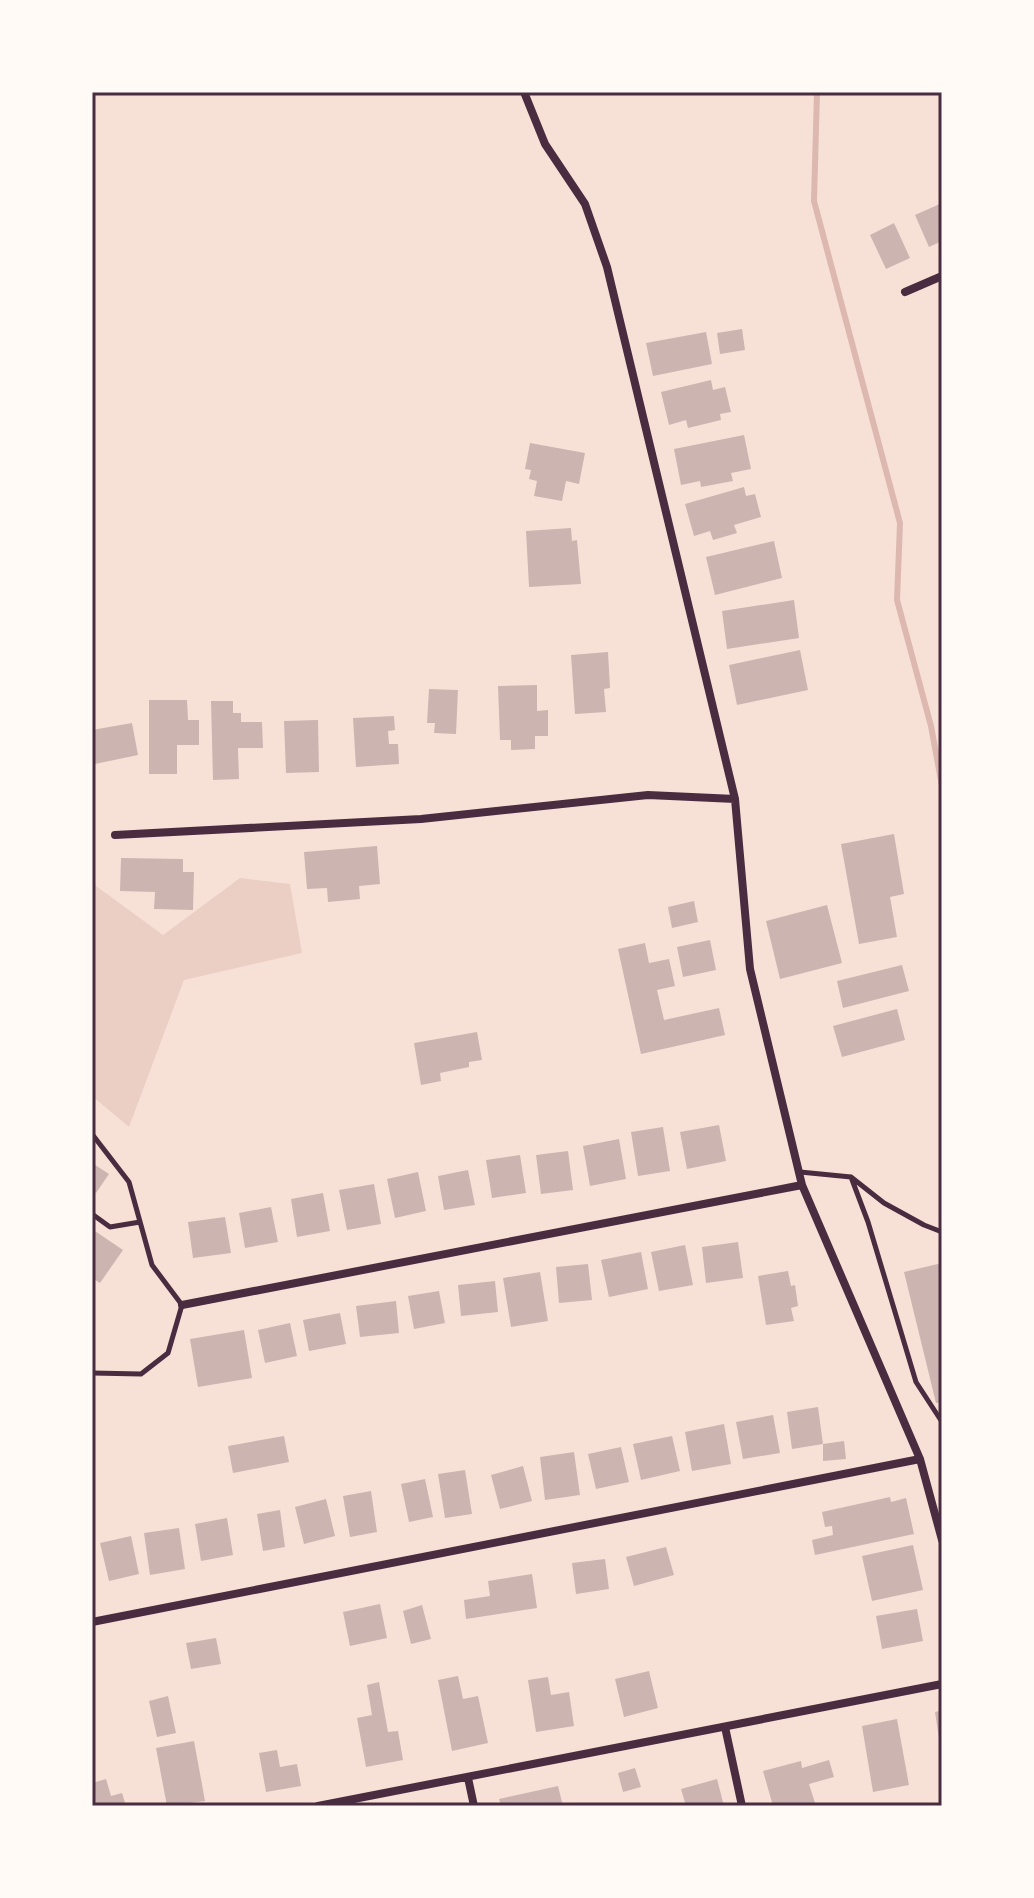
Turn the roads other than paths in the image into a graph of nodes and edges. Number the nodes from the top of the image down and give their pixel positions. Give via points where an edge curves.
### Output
1 (524, 92) edge
2 (942, 276) edge
3 (905, 292) dead end
4 (735, 799) junction
5 (115, 835) dead end
6 (92, 1134) edge
7 (799, 1172) junction
8 (851, 1177) junction
9 (802, 1185) junction
10 (92, 1214) edge
11 (140, 1222) junction
12 (942, 1232) edge
13 (182, 1305) junction
14 (92, 1373) edge
15 (942, 1422) edge
16 (920, 1459) junction
17 (942, 1540) edge
18 (92, 1622) edge
19 (942, 1684) edge
20 (725, 1727) junction
21 (468, 1778) junction
22 (318, 1806) edge
23 (474, 1806) edge
24 (742, 1806) edge

1 - 4 street via 545,144 585,204 607,267
2 - 3 street
4 - 5 street via 648,795 421,819
4 - 7 street via 750,969
6 - 11 lane via 129,1182
7 - 8 lane
7 - 9 street
8 - 12 lane via 884,1203
8 - 15 lane via 916,1382
9 - 13 street
9 - 16 street
10 - 11 lane via 110,1227
11 - 13 lane via 152,1265
13 - 14 lane via 168,1353 141,1374
16 - 17 street
16 - 18 street
19 - 20 street
20 - 21 street
20 - 24 street
21 - 22 street
21 - 23 street

